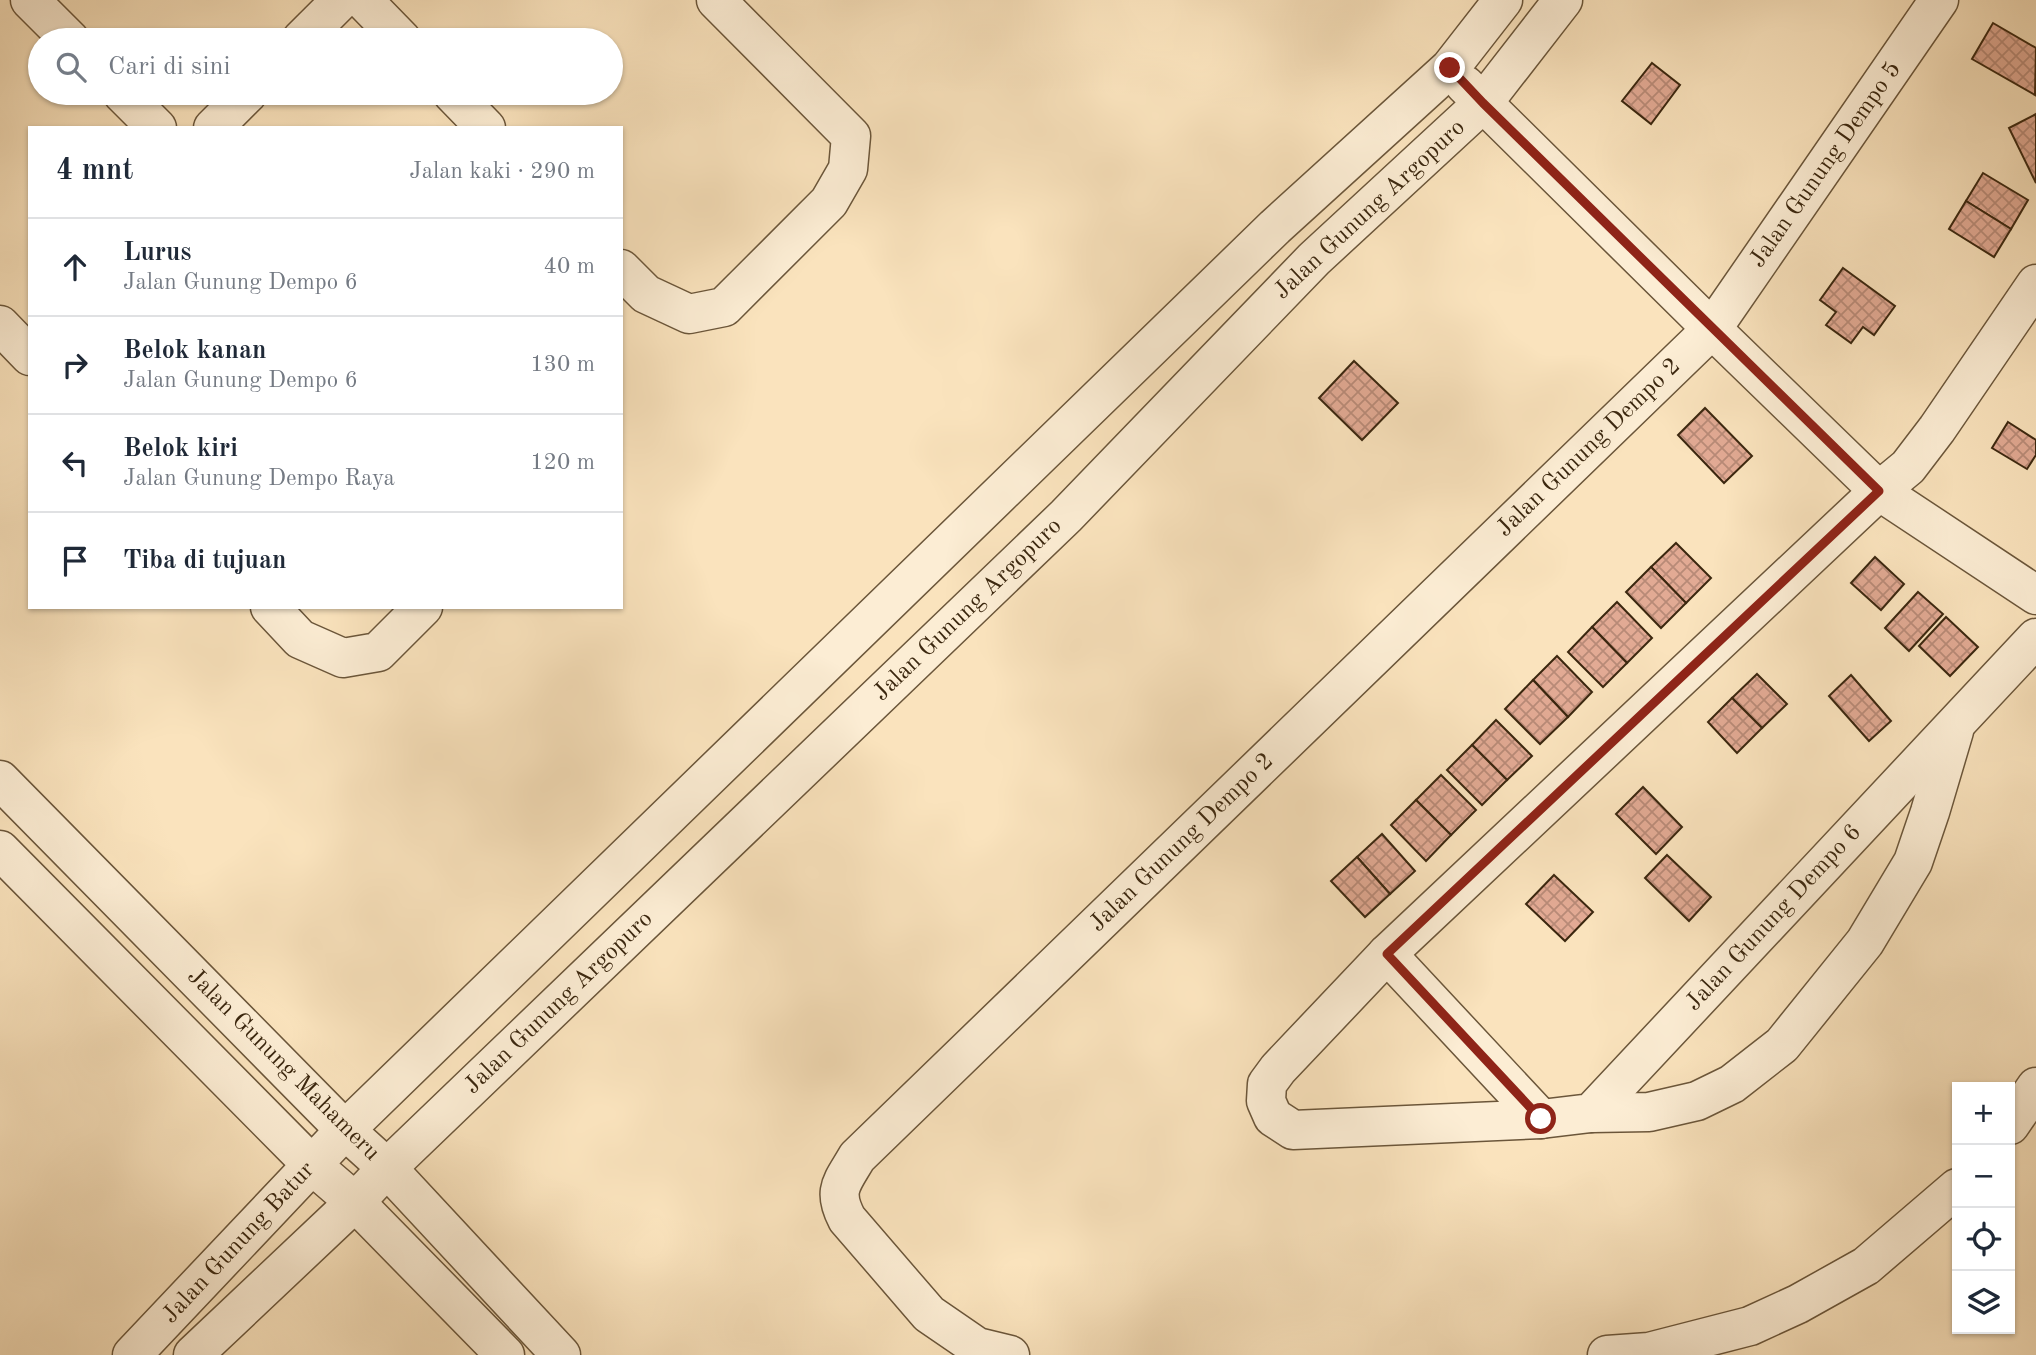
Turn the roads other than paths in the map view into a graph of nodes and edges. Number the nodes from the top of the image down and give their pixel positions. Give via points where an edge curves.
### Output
1 (30, 0) edge
2 (341, 0) edge
3 (363, 0) edge
4 (716, 0) edge
5 (1503, 0) edge
6 (1563, 0) edge
7 (1939, 0) edge
8 (58, 28) edge
9 (313, 28) edge
10 (390, 28) edge
11 (1450, 68) junction
12 (1483, 103) junction
13 (134, 105) edge
14 (236, 105) edge
15 (464, 105) edge
16 (155, 126) edge
17 (215, 126) edge
18 (484, 126) edge
19 (623, 271) edge
20 (2036, 284) edge
21 (1712, 329) junction
22 (1879, 491) junction
23 (2036, 595) edge
24 (272, 609) edge
25 (421, 609) edge
26 (2036, 638) edge
27 (1957, 722) junction
28 (0, 780) edge
29 (0, 850) edge
30 (1387, 954) junction
31 (2036, 1087) edge
32 (1591, 1114) junction
33 (2015, 1118) edge
34 (1541, 1119) junction
35 (345, 1130) junction
36 (312, 1165) junction
37 (387, 1168) junction
38 (1952, 1192) edge
39 (355, 1202) junction
40 (132, 1355) edge
41 (193, 1355) edge
42 (505, 1355) edge
43 (561, 1355) edge
44 (1010, 1355) edge
45 (1607, 1355) edge

1 - 8 street
2 - 9 street
3 - 10 street
4 - 19 street via 851,136 848,169 829,202 724,307 689,314 646,295
5 - 11 street, Jalan Gunung Argopuro
6 - 12 street, Jalan Gunung Argopuro
7 - 21 street, Jalan Gunung Dempo 5
11 - 12 street
11 - 35 street, Jalan Gunung Argopuro via 1275,227
12 - 21 street
12 - 37 street, Jalan Gunung Argopuro via 1314,259 1066,516
13 - 16 street
14 - 17 street
15 - 18 street
20 - 22 street, Jalan Gunung Dempo 6 via 1937,429 1908,467
21 - 22 street
21 - 44 street, Jalan Gunung Dempo 2 via 857,1157 839,1187 847,1219 929,1314 977,1347
22 - 23 street
22 - 30 street, Jalan Gunung Dempo 6
24 - 25 street via 300,639 343,658 378,652
26 - 27 street, Jalan Gunung Dempo 6
27 - 32 street, Jalan Gunung Dempo 6
27 - 32 street, Jalan Gunung Dempo 6 via 1913,862 1866,942 1782,1045 1731,1084 1698,1101 1650,1112
28 - 35 street, Jalan Gunung Mahameru
29 - 36 street, Jalan Gunung Mahameru
30 - 34 street
30 - 34 street, Jalan Gunung Dempo 6 via 1267,1084 1266,1101 1273,1117 1293,1130
31 - 33 street
32 - 34 street, Jalan Gunung Dempo 6
35 - 36 street, Jalan Gunung Batur
35 - 37 street, Jalan Gunung Mahameru
36 - 39 street, Jalan Gunung Mahameru
36 - 40 street, Jalan Gunung Batur
37 - 39 street, Jalan Gunung Argopuro
37 - 43 street, Jalan Gunung Mahameru
38 - 45 street via 1866,1266 1798,1304 1749,1326 1649,1352
39 - 41 street, Jalan Gunung Batur
39 - 42 street, Jalan Gunung Mahameru

